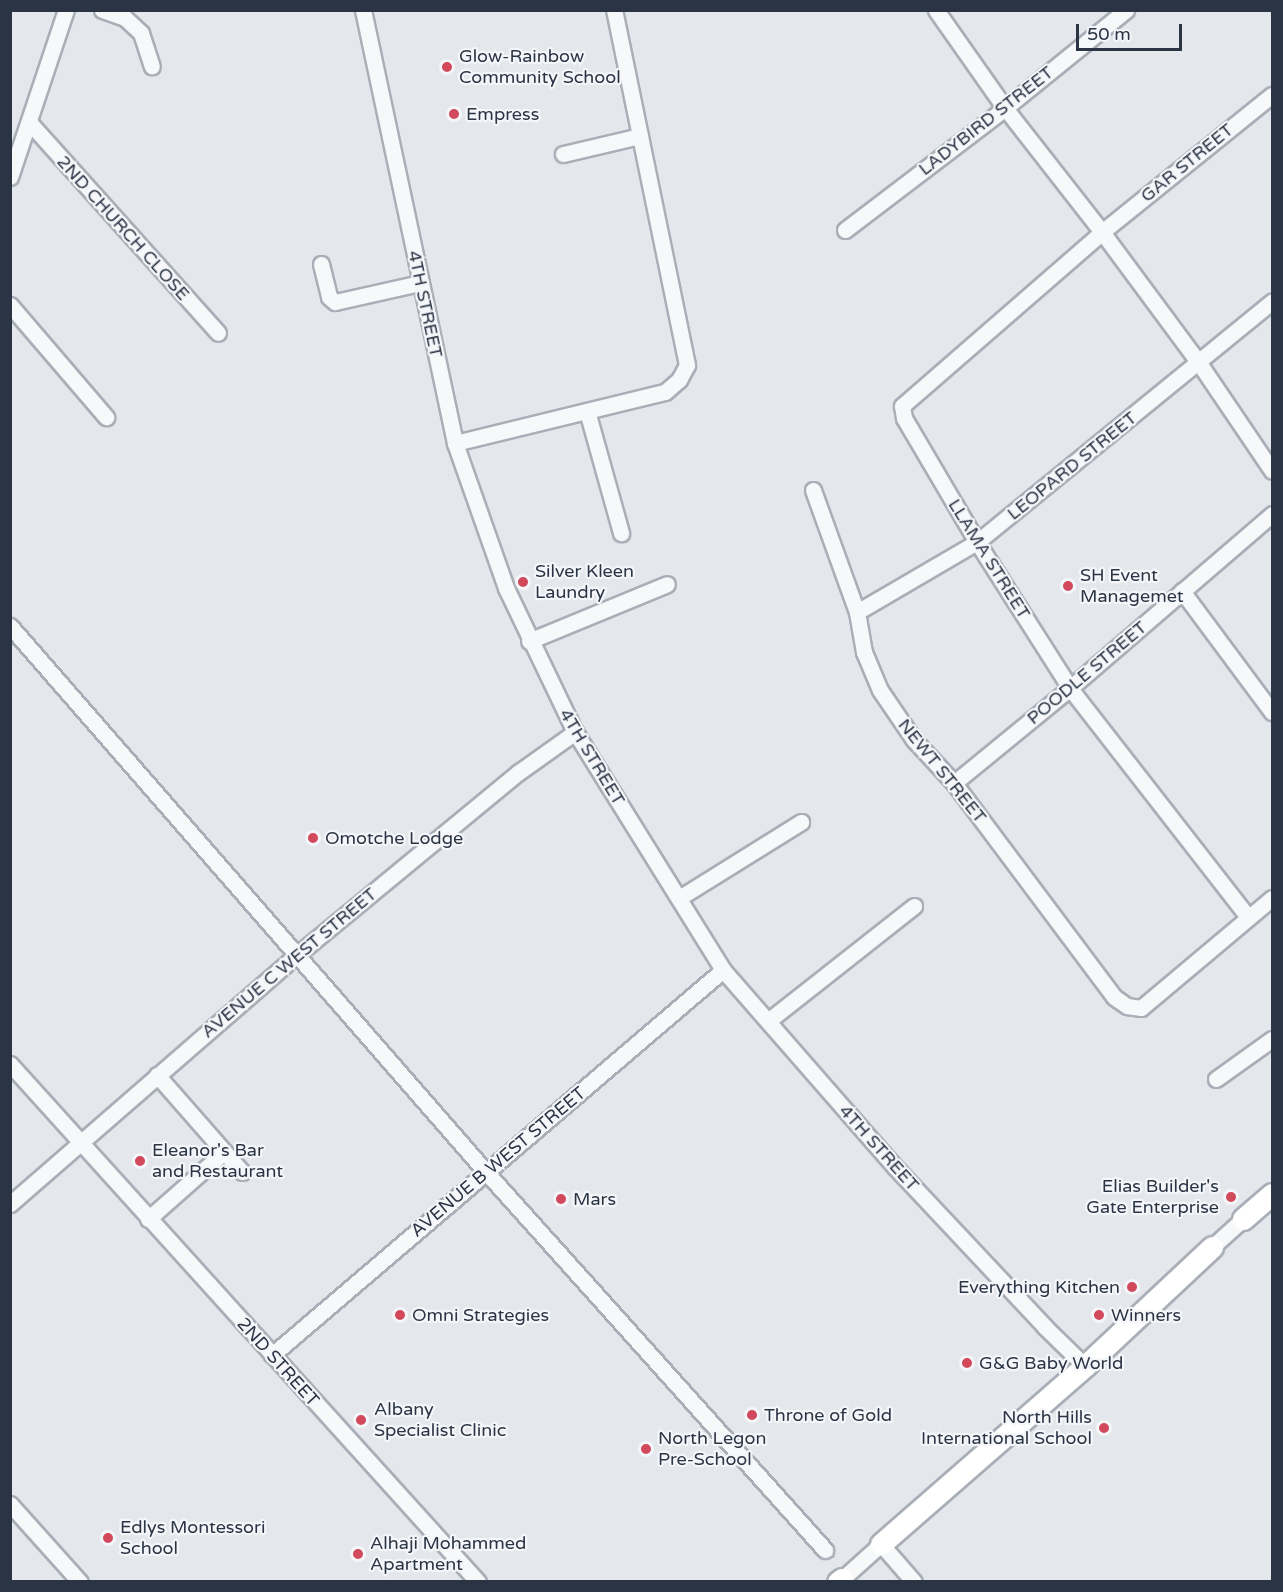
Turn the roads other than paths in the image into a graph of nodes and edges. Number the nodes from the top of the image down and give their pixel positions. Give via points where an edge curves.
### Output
1 (66, 10) edge
2 (102, 10) edge
3 (363, 10) edge
4 (614, 10) edge
5 (936, 10) edge
6 (1126, 10) edge
7 (152, 66) dead end
8 (1272, 94) edge
9 (1005, 108) junction
10 (29, 123) junction
11 (640, 136) junction
12 (562, 154) dead end
13 (10, 177) edge
14 (845, 230) dead end
15 (1102, 232) junction
16 (321, 264) dead end
17 (420, 283) junction
18 (1272, 301) edge
19 (10, 305) edge
20 (218, 333) dead end
21 (1199, 363) junction
22 (588, 411) junction
23 (106, 417) dead end
24 (455, 443) junction
25 (1272, 471) edge
26 (813, 490) dead end
27 (1272, 514) edge
28 (621, 533) dead end
29 (977, 542) junction
30 (667, 584) dead end
31 (1182, 591) junction
32 (857, 612) junction
33 (10, 626) edge
34 (530, 641) junction
35 (1070, 688) junction
36 (1272, 712) edge
37 (575, 732) junction
38 (954, 783) junction
39 (801, 822) dead end
40 (679, 898) junction
41 (1272, 898) edge
42 (914, 906) dead end
43 (1248, 916) junction
44 (298, 954) junction
45 (723, 970) junction
46 (768, 1022) junction
47 (1272, 1039) edge
48 (10, 1064) edge
49 (157, 1075) junction
50 (1216, 1079) dead end
51 (78, 1142) junction
52 (224, 1152) junction
53 (242, 1172) dead end
54 (486, 1172) junction
55 (1272, 1194) edge
56 (10, 1204) edge
57 (148, 1219) junction
58 (1243, 1219) joint
59 (1212, 1247) joint
60 (272, 1355) junction
61 (1085, 1366) junction
62 (10, 1504) edge
63 (881, 1544) junction
64 (825, 1550) dead end
65 (840, 1580) edge
66 (80, 1581) edge
67 (478, 1581) edge
68 (914, 1581) edge

1 - 10 street
2 - 7 street via 134,24
3 - 17 street, 4TH STREET
4 - 11 street
5 - 9 street
6 - 9 street, LADYBIRD STREET
8 - 15 street, GAR STREET
9 - 14 street, LADYBIRD STREET
9 - 15 street
10 - 13 street
10 - 20 street, 2ND CHURCH CLOSE
11 - 12 street
11 - 22 street via 687,365 679,381 665,392
15 - 21 street
15 - 29 street, LLAMA STREET via 902,406 903,418
16 - 17 street via 329,297 335,302
17 - 24 street, 4TH STREET
18 - 21 street, LEOPARD STREET
19 - 23 street
21 - 25 street
21 - 29 street, LEOPARD STREET
22 - 24 street
22 - 28 street
24 - 34 street, 4TH STREET via 506,588
26 - 32 street, NEWT STREET
27 - 31 street, POODLE STREET
29 - 32 street, LEOPARD STREET
29 - 35 street, LLAMA STREET
30 - 34 street
31 - 35 street, POODLE STREET
31 - 36 street
32 - 38 street, NEWT STREET via 864,652 880,690 914,740
33 - 44 street
34 - 37 street, 4TH STREET
35 - 38 street, POODLE STREET
35 - 43 street, LLAMA STREET
37 - 40 street, 4TH STREET
37 - 44 street, AVENUE C WEST STREET via 519,772
38 - 43 street, NEWT STREET via 1114,997 1126,1006 1141,1008
39 - 40 street
40 - 45 street, 4TH STREET
41 - 43 street
42 - 46 street
44 - 49 street, AVENUE C WEST STREET
44 - 54 street
45 - 46 street, 4TH STREET
45 - 54 street, AVENUE B WEST STREET
46 - 61 street, 4TH STREET via 909,1183
47 - 50 street
48 - 51 street, 2ND STREET
49 - 51 street, AVENUE C WEST STREET
49 - 52 street
51 - 56 street, AVENUE C WEST STREET
51 - 57 street, 2ND STREET
52 - 53 street
52 - 57 street
54 - 60 street, AVENUE B WEST STREET
54 - 64 street
55 - 58 street
57 - 60 street, 2ND STREET
58 - 59 street
59 - 61 street
60 - 67 street, 2ND STREET
61 - 63 street
62 - 66 street
63 - 65 street
63 - 68 street

